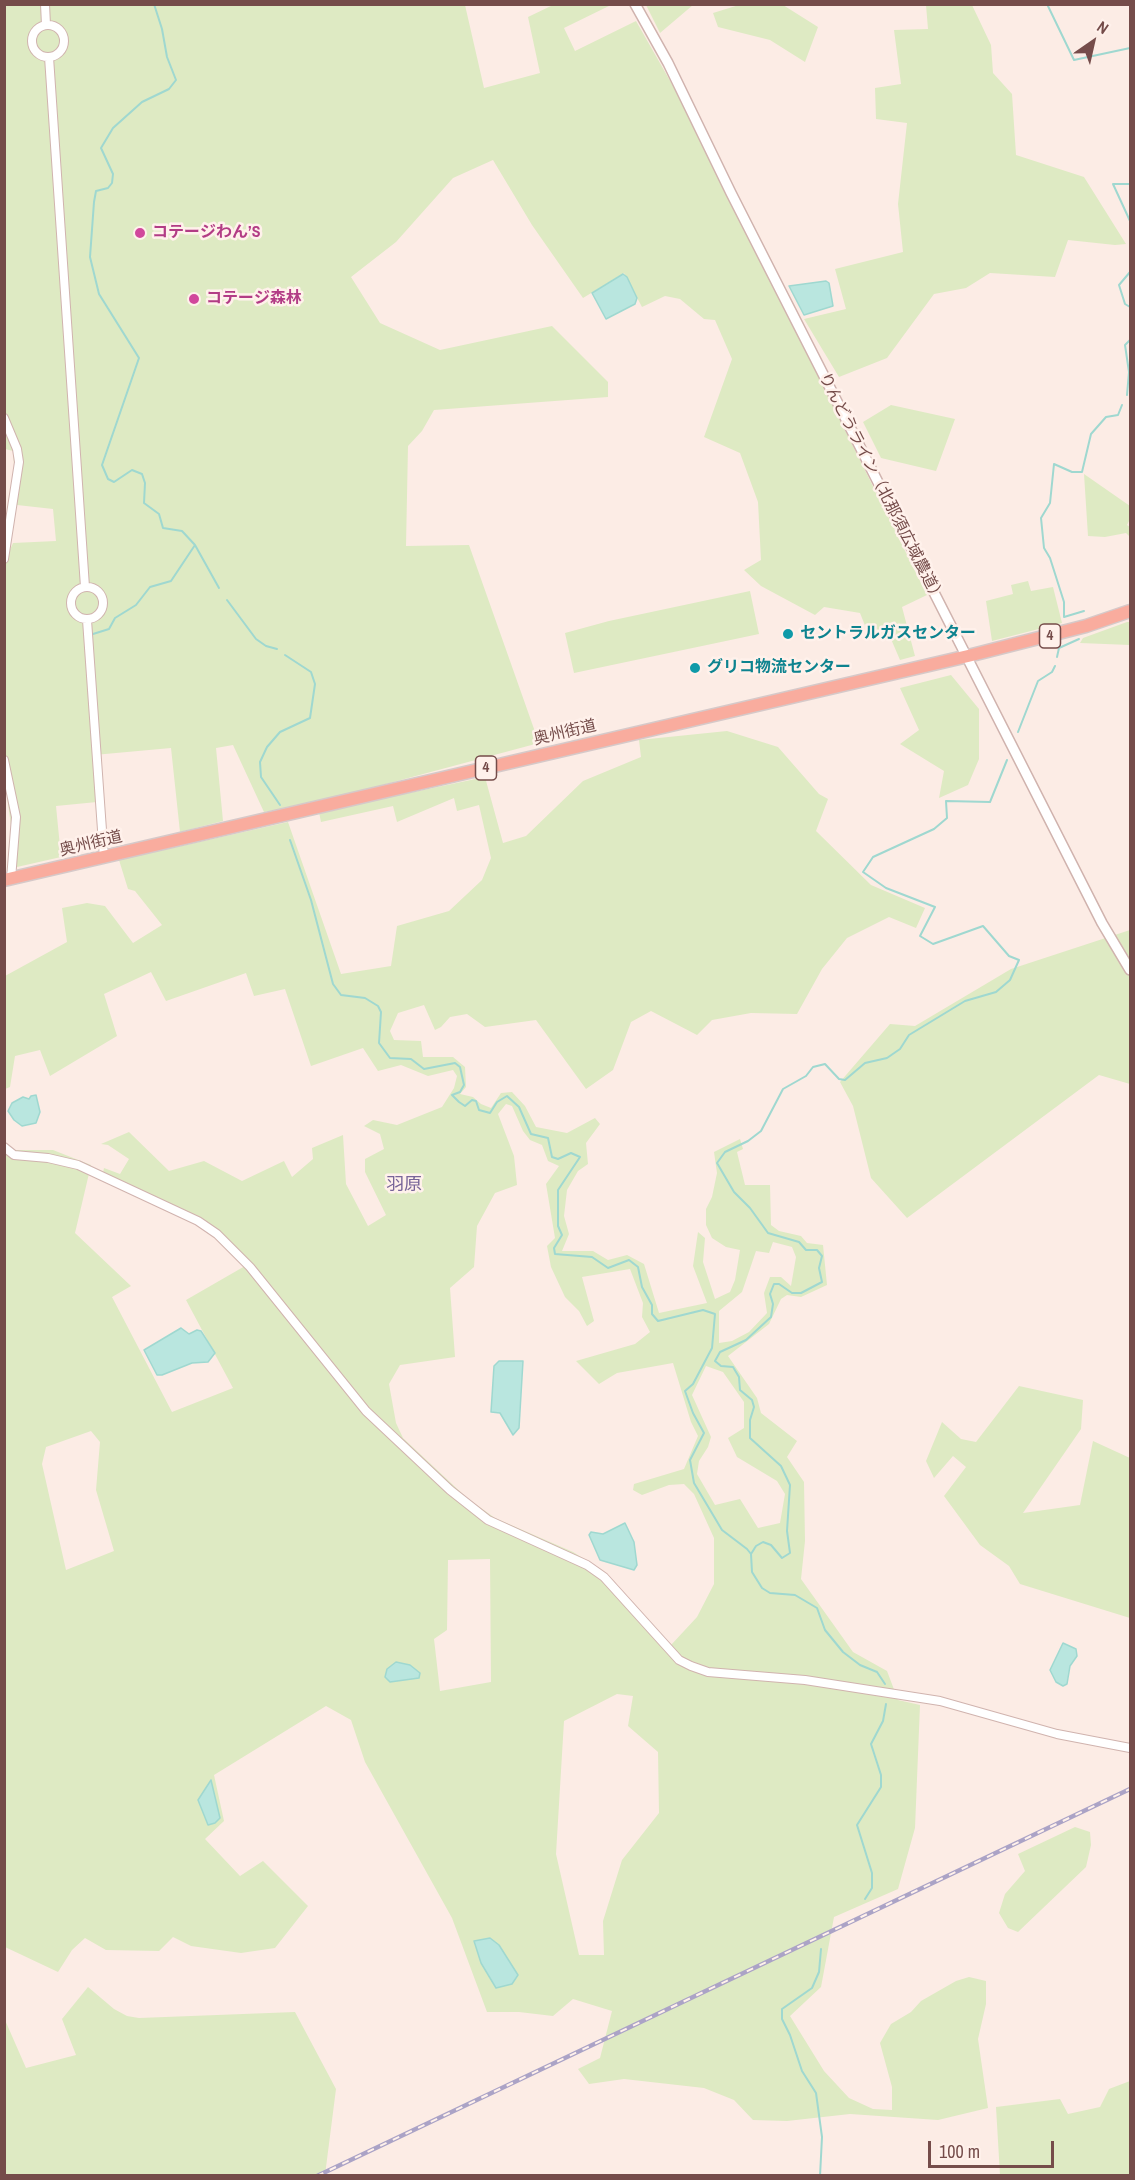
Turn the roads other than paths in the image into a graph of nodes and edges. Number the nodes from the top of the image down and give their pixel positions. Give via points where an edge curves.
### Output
1 (45, 4) edge
2 (635, 4) edge
3 (46, 25) junction
4 (50, 57) junction
5 (4, 418) edge
6 (4, 559) edge
7 (85, 587) junction
8 (1131, 611) edge
9 (87, 620) junction
10 (968, 656) junction
11 (4, 760) edge
12 (104, 858) junction
13 (8, 880) edge
14 (1131, 970) edge
15 (4, 1147) edge
16 (1131, 1748) edge

1 - 3 street
2 - 10 street, りんどうライン（北那須広域農道）
3 - 4 street via 60,30 64,40 59,53
3 - 4 street via 36,30 31,41 39,54
4 - 7 street
5 - 6 street via 19,462
7 - 9 street via 73,595 71,606 76,616
7 - 9 street via 97,590 104,603 97,617
8 - 10 highway, 奥州街道 / 4
9 - 12 street
10 - 12 highway, 奥州街道 / 4
10 - 14 street, りんどうライン（北那須広域農道） via 1102,923
11 - 13 street via 16,817
12 - 13 highway, 奥州街道 / 4
15 - 16 street via 14,1155 78,1166 198,1221 217,1234 250,1267 366,1411 450,1490 488,1520 587,1564 604,1577 679,1660 708,1672 805,1680 931,1699 1057,1734

